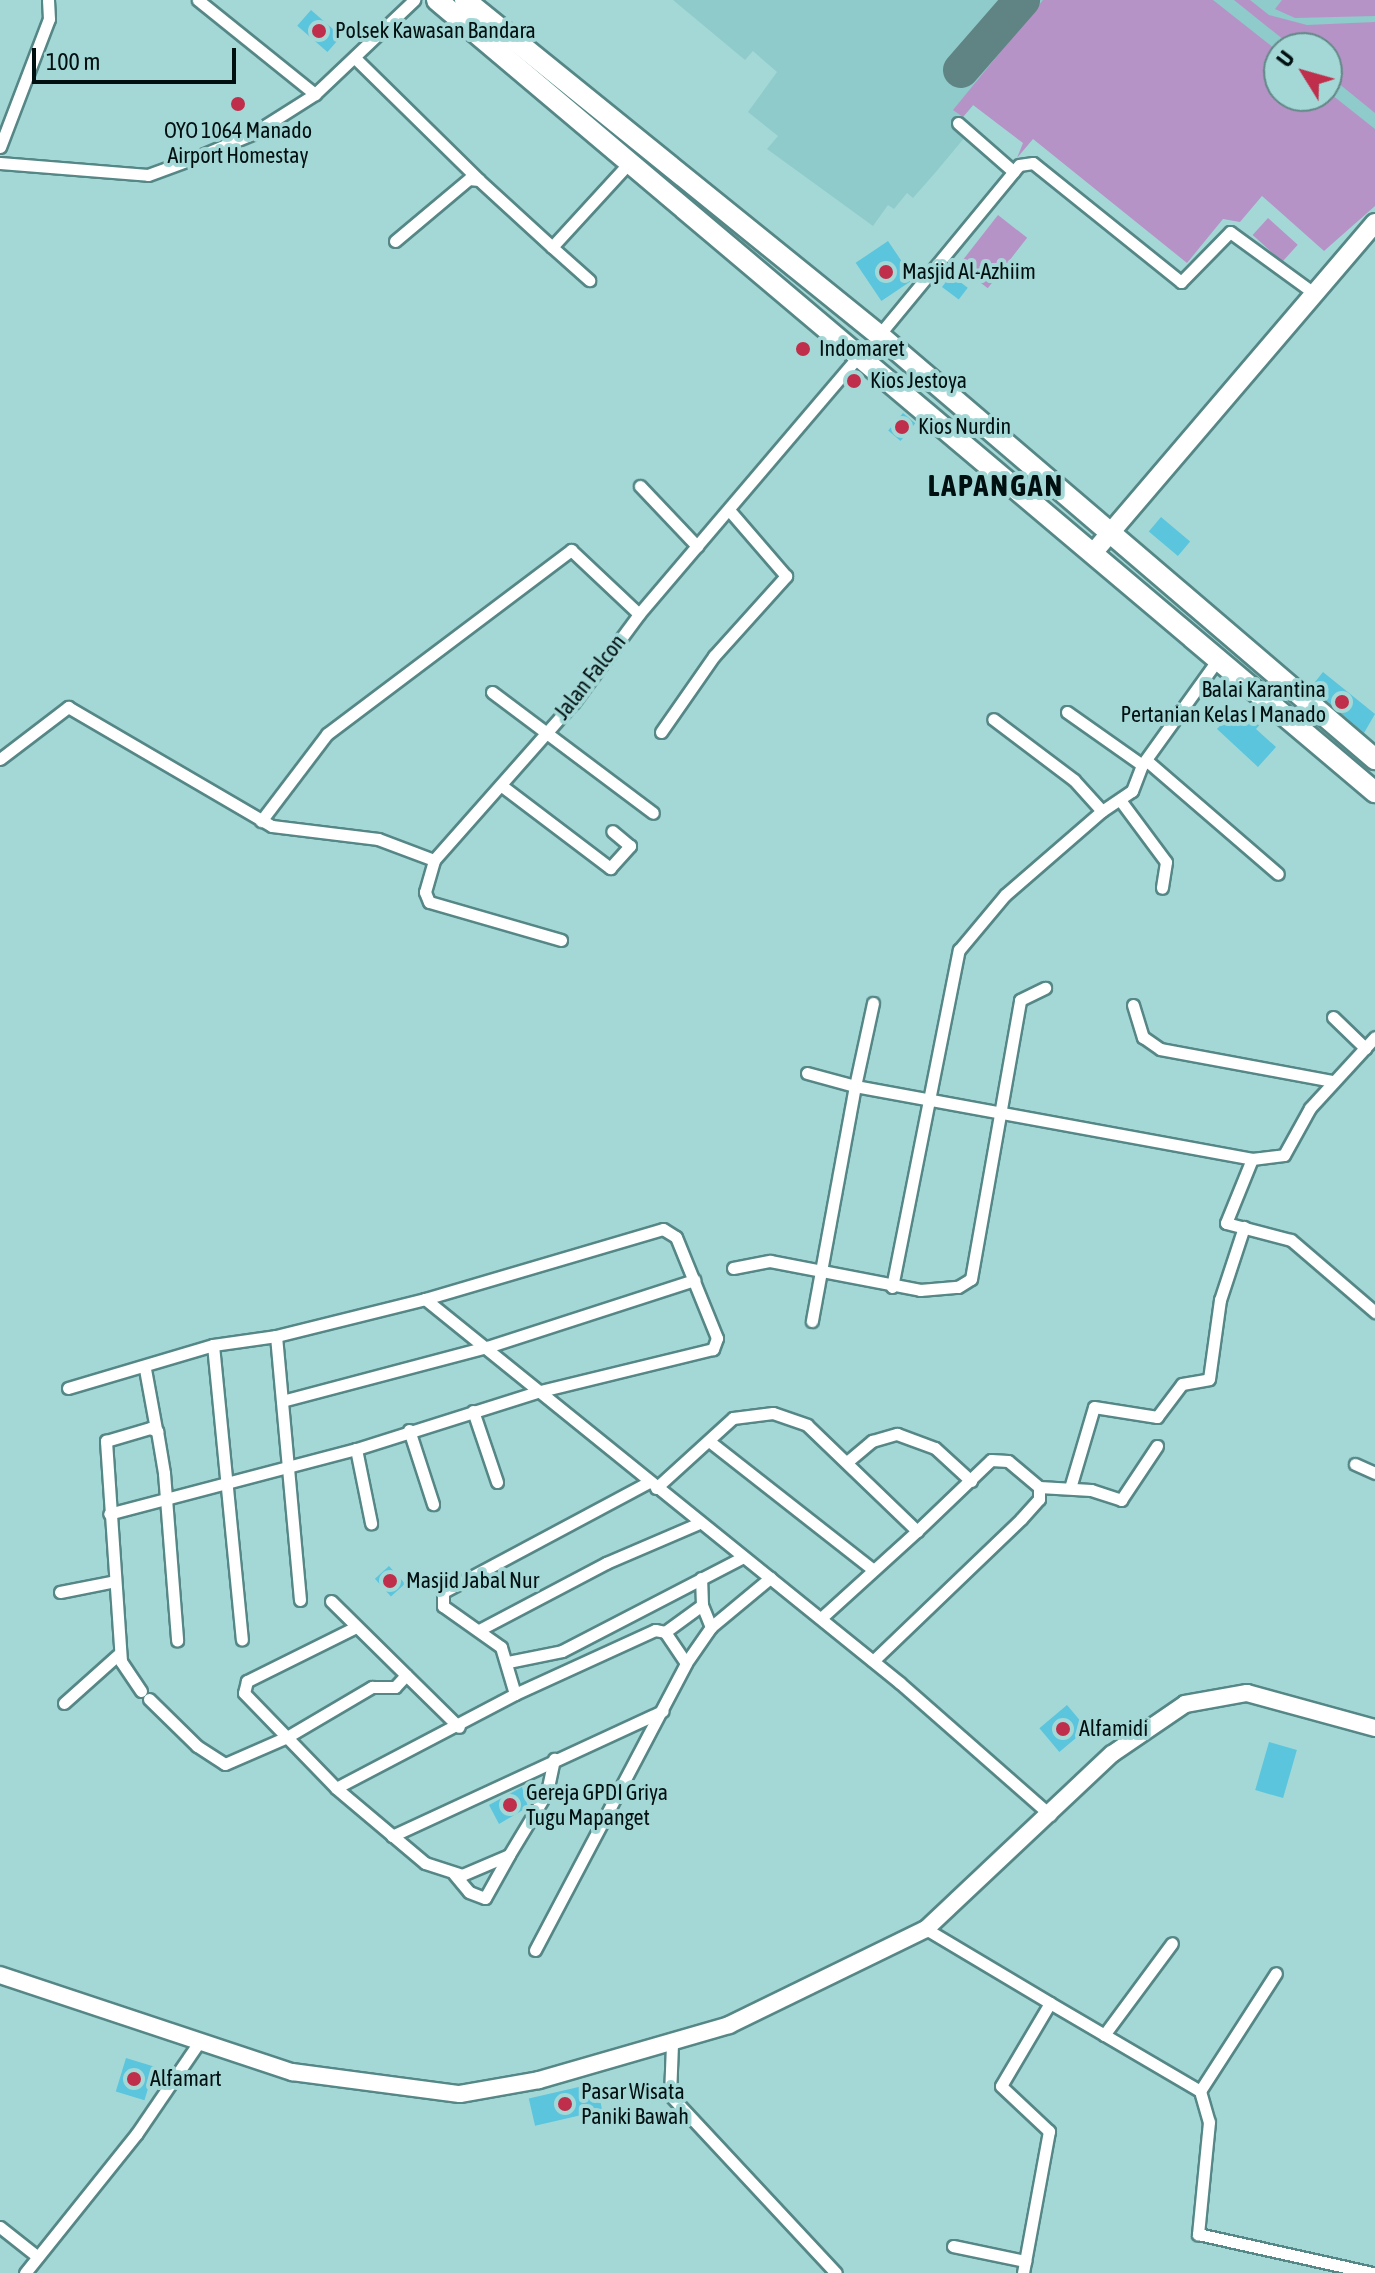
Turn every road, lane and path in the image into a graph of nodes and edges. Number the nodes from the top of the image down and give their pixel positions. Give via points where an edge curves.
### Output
1 (48, 0) edge
2 (198, 0) edge
3 (414, 0) edge
4 (437, 0) edge
5 (465, 0) edge
6 (357, 60) junction
7 (315, 94) junction
8 (958, 123) dead end
9 (0, 147) edge
10 (630, 162) junction
11 (0, 163) edge
12 (1014, 172) junction
13 (479, 180) junction
14 (1375, 223) edge
15 (395, 241) dead end
16 (552, 247) junction
17 (589, 280) dead end
18 (1311, 291) junction
19 (879, 335) junction
20 (861, 353) junction
21 (640, 486) dead end
22 (729, 510) junction
23 (1110, 532) junction
24 (697, 546) junction
25 (1093, 553) junction
26 (639, 614) junction
27 (1220, 657) junction
28 (492, 692) dead end
29 (1067, 712) dead end
30 (993, 719) dead end
31 (1333, 723) junction
32 (548, 731) junction
33 (661, 732) dead end
34 (1316, 741) junction
35 (0, 759) edge
36 (1375, 759) edge
37 (1144, 763) junction
38 (502, 786) junction
39 (1375, 792) edge
40 (1120, 800) junction
41 (1102, 811) junction
42 (653, 813) dead end
43 (261, 821) junction
44 (612, 831) dead end
45 (434, 860) junction
46 (1278, 874) dead end
47 (1162, 888) dead end
48 (561, 940) dead end
49 (1045, 988) dead end
50 (873, 1003) dead end
51 (1133, 1005) dead end
52 (1333, 1017) dead end
53 (1375, 1037) edge
54 (1365, 1048) junction
55 (807, 1073) dead end
56 (1333, 1081) junction
57 (855, 1086) junction
58 (925, 1100) junction
59 (1001, 1113) junction
60 (1252, 1159) junction
61 (1244, 1227) junction
62 (733, 1268) dead end
63 (820, 1272) junction
64 (694, 1280) junction
65 (892, 1287) junction
66 (425, 1299) junction
67 (1375, 1312) edge
68 (812, 1321) dead end
69 (276, 1336) junction
70 (213, 1345) junction
71 (489, 1346) junction
72 (145, 1369) junction
73 (68, 1388) dead end
74 (543, 1391) junction
75 (282, 1401) junction
76 (473, 1411) junction
77 (156, 1429) junction
78 (409, 1430) junction
79 (709, 1441) junction
80 (1157, 1446) dead end
81 (356, 1449) junction
82 (847, 1462) junction
83 (1355, 1464) dead end
84 (287, 1467) junction
85 (1375, 1473) edge
86 (230, 1481) junction
87 (971, 1481) junction
88 (497, 1482) dead end
89 (652, 1485) junction
90 (1039, 1487) junction
91 (1070, 1488) junction
92 (164, 1497) junction
93 (433, 1504) dead end
94 (109, 1514) junction
95 (371, 1523) dead end
96 (697, 1524) junction
97 (917, 1531) junction
98 (743, 1557) junction
99 (872, 1569) junction
100 (701, 1578) junction
101 (770, 1578) junction
102 (115, 1581) junction
103 (60, 1592) dead end
104 (300, 1600) dead end
105 (331, 1601) dead end
106 (702, 1605) junction
107 (821, 1618) junction
108 (356, 1627) junction
109 (711, 1627) junction
110 (479, 1630) junction
111 (665, 1632) junction
112 (177, 1640) dead end
113 (242, 1640) dead end
114 (120, 1653) junction
115 (873, 1661) junction
116 (508, 1662) junction
117 (686, 1663) junction
118 (406, 1675) junction
119 (515, 1694) junction
120 (64, 1703) dead end
121 (663, 1711) junction
122 (459, 1727) junction
123 (1375, 1728) edge
124 (287, 1737) junction
125 (554, 1759) junction
126 (336, 1788) junction
127 (1050, 1815) junction
128 (392, 1836) junction
129 (509, 1855) junction
130 (454, 1874) junction
131 (926, 1929) junction
132 (1172, 1943) dead end
133 (535, 1950) dead end
134 (1276, 1973) dead end
135 (0, 1975) edge
136 (1050, 2003) junction
137 (1104, 2035) junction
138 (199, 2042) junction
139 (672, 2044) junction
140 (1200, 2091) junction
141 (0, 2227) edge
142 (953, 2246) dead end
143 (38, 2257) junction
144 (1024, 2267) edge
145 (25, 2273) edge
146 (836, 2273) edge
147 (1373, 2273) edge

1 - 9 street via 49,19
2 - 7 street
3 - 6 street
4 - 10 highway
5 - 19 highway
6 - 7 street
6 - 13 street
7 - 11 street via 252,134 148,175
8 - 12 street
10 - 16 street
10 - 20 highway
12 - 18 street via 1033,163 1181,282 1230,232
12 - 19 street
13 - 15 street via 469,179
13 - 16 street
14 - 18 main road
16 - 17 street
18 - 23 main road
19 - 23 highway
20 - 22 street, Jalan Falcon
20 - 25 highway
21 - 24 street
22 - 24 street, Jalan Falcon
22 - 33 street via 786,576 714,656
23 - 25 main road
23 - 31 highway
24 - 26 street, Jalan Falcon
25 - 27 highway
26 - 32 street, Jalan Falcon
26 - 43 street via 571,550 327,734
27 - 34 highway
27 - 37 street
28 - 32 street
29 - 37 street
30 - 41 street via 1085,789
31 - 34 highway
31 - 36 highway
32 - 38 street, Jalan Falcon
32 - 42 street
34 - 39 highway
35 - 43 street via 68,707
37 - 40 street via 1138,782
37 - 46 street
38 - 44 street via 610,868 630,846
38 - 45 street, Jalan Falcon
40 - 41 street
40 - 47 street via 1166,862
41 - 58 street via 1005,895 959,950
43 - 45 street via 288,830 378,839
45 - 48 street via 425,892 429,902
49 - 59 street via 1020,1000
50 - 57 street
51 - 56 street via 1143,1037 1160,1049
52 - 54 street
53 - 54 street
54 - 56 street
55 - 57 street
56 - 60 street via 1284,1155
57 - 58 street
57 - 63 street
58 - 59 street
58 - 65 street
59 - 60 street
59 - 65 street via 971,1279 942,1289
60 - 61 street via 1226,1223
61 - 67 street via 1291,1240
61 - 91 street via 1220,1300 1209,1379 1182,1384 1157,1417 1094,1407
62 - 63 street via 770,1261
63 - 65 street
63 - 68 street
64 - 66 street via 676,1237 663,1229
64 - 71 street
64 - 74 street via 717,1338 713,1349
66 - 69 street
66 - 71 street
69 - 70 street
69 - 75 street
70 - 72 street
70 - 86 street via 215,1401
71 - 74 street
71 - 75 street
72 - 73 street
72 - 77 street
74 - 76 street
74 - 89 street
75 - 84 street
76 - 78 street
76 - 88 street
77 - 92 street
77 - 94 street via 106,1441
78 - 81 street
78 - 93 street
79 - 82 street via 733,1418 773,1413 807,1425
79 - 89 street
79 - 99 street
80 - 91 street via 1121,1500
81 - 84 street
81 - 95 street
82 - 87 street via 872,1441 897,1434 935,1448
82 - 97 street
83 - 85 street
84 - 86 street
84 - 104 street
86 - 92 street
86 - 113 street
87 - 90 street via 998,1458
87 - 97 street
89 - 96 street
89 - 110 street via 443,1592 443,1606
90 - 91 street
90 - 115 street via 1039,1499 1021,1519
92 - 94 street
92 - 112 street
94 - 102 street
96 - 98 street
96 - 110 street
97 - 99 street
98 - 100 street
98 - 101 street
99 - 107 street
100 - 106 street
100 - 116 street via 562,1651
101 - 107 street
101 - 109 street
102 - 103 street
102 - 114 street
105 - 108 street
106 - 109 street
106 - 111 street
107 - 115 street
108 - 118 street
108 - 124 street via 247,1681 244,1693
109 - 117 street
110 - 116 street via 501,1647
111 - 117 street
111 - 119 street via 655,1630
114 - 120 street
114 - 124 street via 123,1669 145,1695 197,1746 225,1764
115 - 127 street
116 - 119 street
117 - 121 street
118 - 122 street
118 - 124 street via 395,1687 365,1690
119 - 122 street
121 - 125 street
121 - 133 street
122 - 126 street
123 - 127 main road via 1247,1693 1203,1698 1161,1717 1112,1754
124 - 126 street
125 - 128 street
125 - 129 street via 547,1792
126 - 128 street
127 - 131 main road
128 - 130 street via 425,1863
129 - 130 street via 482,1872
129 - 130 street via 485,1898 469,1892
131 - 136 street
131 - 139 main road via 813,1988
132 - 137 street
134 - 140 street
135 - 138 main road
136 - 137 street
136 - 144 street via 1001,2086 1049,2131
137 - 140 street
138 - 139 main road via 292,2072 460,2094 539,2080
138 - 143 street via 137,2133
139 - 146 street via 670,2095
140 - 147 street via 1209,2122 1198,2234
141 - 143 street
142 - 144 street
143 - 145 street

